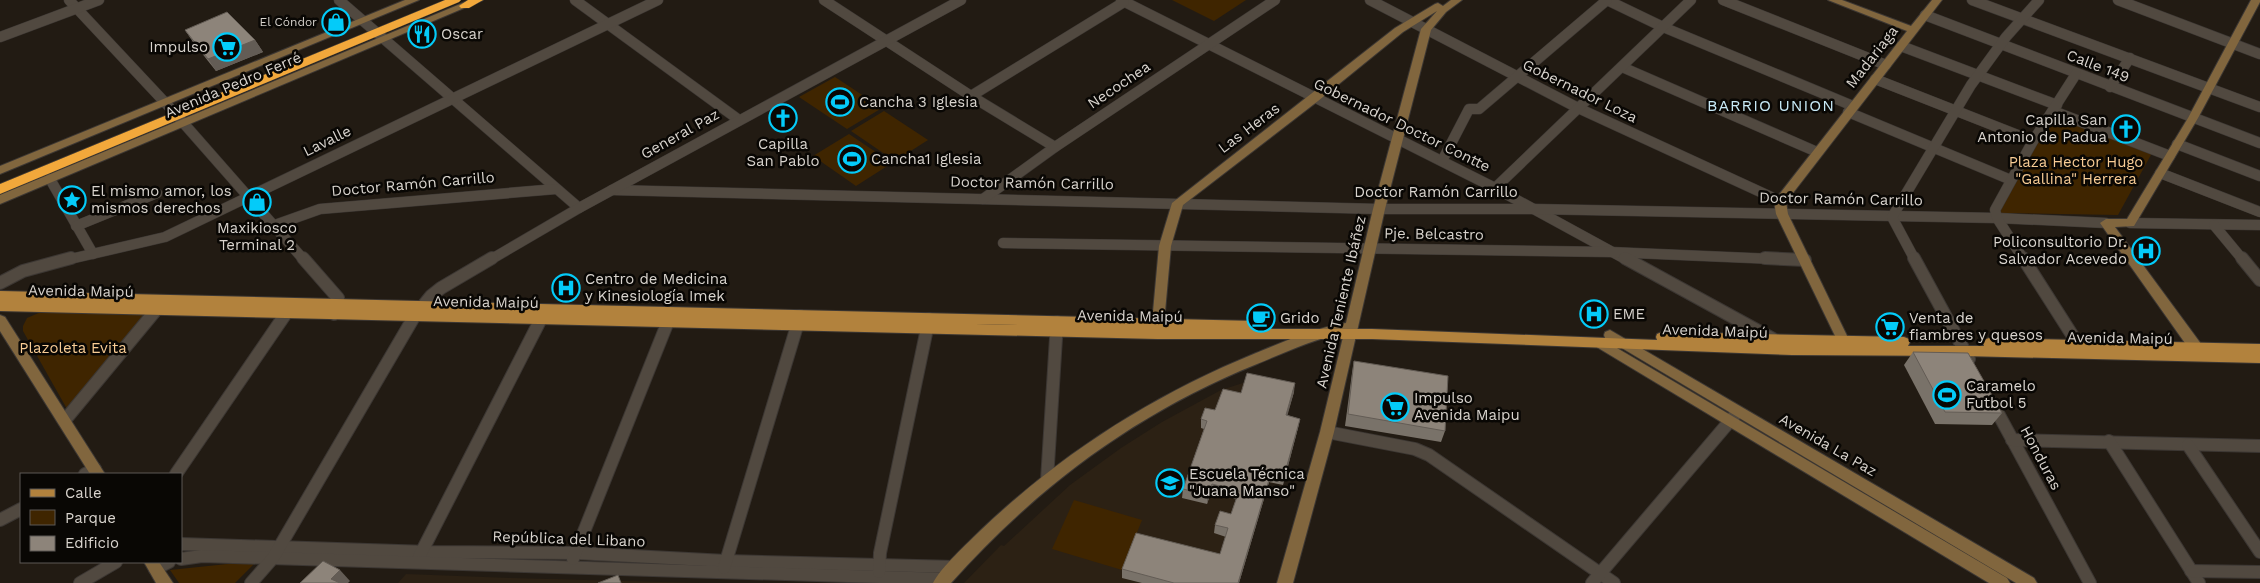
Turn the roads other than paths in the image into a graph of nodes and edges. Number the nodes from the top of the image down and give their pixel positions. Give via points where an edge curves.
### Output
1 (69, 0) edge
2 (99, 0) edge
3 (339, 0) edge
4 (414, 0) edge
5 (436, 0) edge
6 (478, 0) edge
7 (575, 0) edge
8 (658, 0) edge
9 (824, 0) edge
10 (961, 0) edge
11 (1275, 0) edge
12 (1370, 0) edge
13 (1447, 0) edge
14 (1457, 0) edge
15 (1607, 0) edge
16 (1690, 0) edge
17 (1723, 0) edge
18 (1937, 0) edge
19 (1972, 0) edge
20 (2039, 0) edge
21 (2118, 0) edge
22 (2256, 0) edge
23 (1122, 1) edge
24 (1839, 1) edge
25 (460, 3) edge
26 (76, 8) junction
27 (1925, 15) junction
28 (2021, 18) junction
29 (1413, 21) junction
30 (607, 25) junction
31 (1663, 28) junction
32 (375, 29) junction
33 (1426, 29) junction
34 (1912, 30) junction
35 (0, 38) edge
36 (886, 40) junction
37 (2232, 43) junction
38 (1208, 44) junction
39 (2000, 44) junction
40 (1901, 46) junction
41 (2260, 54) edge
42 (2130, 58) junction
43 (1886, 65) junction
44 (1622, 67) junction
45 (2076, 74) junction
46 (1979, 76) junction
47 (1519, 77) junction
48 (1875, 79) junction
49 (2110, 87) junction
50 (2209, 88) junction
51 (971, 96) junction
52 (452, 98) junction
53 (1314, 99) junction
54 (2260, 107) edge
55 (1578, 108) junction
56 (2055, 108) junction
57 (1851, 109) junction
58 (1955, 110) junction
59 (174, 113) junction
60 (2193, 118) junction
61 (739, 120) junction
62 (1398, 141) junction
63 (2033, 141) junction
64 (2260, 143) edge
65 (2177, 144) junction
66 (1055, 147) junction
67 (1932, 147) junction
68 (1817, 152) junction
69 (2170, 156) junction
70 (1442, 161) junction
71 (0, 170) edge
72 (2160, 173) junction
73 (2260, 176) edge
74 (50, 179) junction
75 (0, 180) edge
76 (2012, 180) junction
77 (1495, 188) junction
78 (0, 189) edge
79 (556, 189) junction
80 (612, 190) junction
81 (157, 192) dead end
82 (248, 196) junction
83 (983, 199) junction
84 (0, 200) edge
85 (1780, 201) junction
86 (1178, 203) junction
87 (579, 208) junction
88 (1379, 209) junction
89 (1533, 209) junction
90 (2260, 212) edge
91 (1782, 214) junction
92 (1892, 217) junction
93 (1996, 218) junction
94 (2106, 223) junction
95 (2130, 223) junction
96 (275, 225) junction
97 (2214, 225) junction
98 (2260, 225) edge
99 (76, 226) junction
100 (1003, 243) dead end
101 (1165, 246) junction
102 (1371, 248) junction
103 (1610, 252) junction
104 (92, 254) junction
105 (1805, 260) junction
106 (2260, 280) edge
107 (0, 283) edge
108 (0, 296) edge
109 (160, 305) junction
110 (0, 306) edge
111 (289, 309) junction
112 (336, 310) junction
113 (418, 312) junction
114 (543, 314) junction
115 (670, 317) junction
116 (0, 320) edge
117 (799, 321) junction
118 (929, 324) junction
119 (1057, 326) junction
120 (1158, 329) junction
121 (1351, 330) junction
122 (1318, 334) junction
123 (1605, 339) junction
124 (1773, 339) junction
125 (1844, 342) junction
126 (1623, 344) junction
127 (1962, 347) junction
128 (2081, 349) junction
129 (2260, 349) edge
130 (2199, 352) junction
131 (2260, 358) edge
132 (1973, 367) edge
133 (1986, 391) edge
134 (1734, 416) junction
135 (65, 420) junction
136 (1327, 432) junction
137 (2012, 440) junction
138 (2109, 441) junction
139 (2188, 445) junction
140 (2260, 446) edge
141 (92, 472) edge
142 (177, 473) edge
143 (1047, 480) junction
144 (20, 510) edge
145 (0, 520) edge
146 (182, 544) edge
147 (276, 552) junction
148 (2260, 552) edge
149 (419, 558) junction
150 (182, 559) edge
151 (573, 559) junction
152 (114, 563) edge
153 (153, 565) edge
154 (725, 566) junction
155 (956, 567) junction
156 (879, 570) junction
157 (2191, 571) junction
158 (2260, 572) edge
159 (787, 573) edge
160 (1596, 578) edge
161 (943, 581) edge
162 (80, 583) edge
163 (165, 583) edge
164 (251, 583) edge
165 (1285, 583) edge
166 (1614, 583) edge
167 (2002, 583) edge
168 (2029, 583) edge
169 (2090, 583) edge
170 (2198, 583) edge

1 - 26 street
2 - 26 street
3 - 32 street
4 - 32 street, Avenida Pedro Ferré
5 - 32 highway, Avenida Pedro Ferré
6 - 25 highway, Avenida Pedro Ferré
7 - 30 street
8 - 30 street, Lavalle
9 - 36 street
10 - 36 street, General Paz
11 - 38 street, Necochea
12 - 29 street, Gobernador Loza
13 - 29 street, Las Heras
14 - 33 street via 1437,15
15 - 31 street
15 - 47 street
16 - 31 street
17 - 43 street
18 - 27 street, Madariaga
19 - 28 street
20 - 28 street
21 - 37 street
22 - 37 street
23 - 38 street, Gobernador Doctor Contte
23 - 51 street
24 - 34 street
25 - 32 highway, Avenida Pedro Ferré
26 - 35 street
26 - 59 street
27 - 34 street, Madariaga
27 - 39 street, Calle 149
28 - 39 street
28 - 42 street
29 - 33 street, Gobernador Loza
29 - 53 street, Las Heras
30 - 52 street, Lavalle
30 - 61 street
31 - 44 street
31 - 57 street
32 - 52 street
32 - 59 highway, Avenida Pedro Ferré
32 - 59 street, Avenida Pedro Ferré
33 - 47 street, Gobernador Loza
33 - 62 street, Avenida Teniente Ibáñez
34 - 40 street, Madariaga
36 - 51 street
36 - 61 street, General Paz
37 - 41 street
37 - 50 street
38 - 53 street, Gobernador Doctor Contte
38 - 66 street, Necochea
39 - 45 street, Calle 149
39 - 46 street
40 - 43 street, Madariaga
40 - 46 street
42 - 49 street
42 - 50 street
43 - 48 street, Madariaga
44 - 55 street
44 - 68 street
45 - 49 street, Calle 149
45 - 56 street
46 - 56 street
46 - 58 street
47 - 55 street, Gobernador Loza
47 - 70 street via 1479,109 1469,109
48 - 57 street, Madariaga
48 - 58 street
49 - 60 street, Calle 149
50 - 54 street
50 - 60 street
51 - 66 street
52 - 79 street
52 - 82 street, Lavalle
53 - 62 street, Gobernador Doctor Contte
53 - 86 street, Las Heras
55 - 77 street
55 - 85 street, Gobernador Loza
56 - 63 street
56 - 69 street
57 - 67 street
57 - 68 street, Madariaga
58 - 63 street
58 - 67 street
59 - 71 street, Avenida Pedro Ferré
59 - 74 street, Avenida Pedro Ferré
59 - 75 highway, Avenida Pedro Ferré
59 - 78 highway, Avenida Pedro Ferré
59 - 82 street
60 - 64 street, Calle 149
60 - 65 street
61 - 80 street, General Paz
62 - 70 street, Gobernador Doctor Contte
62 - 88 street, Avenida Teniente Ibáñez
63 - 76 street
65 - 69 street
65 - 73 street
66 - 83 street, Necochea
67 - 76 street
67 - 92 street
68 - 85 street, Madariaga
69 - 72 street
70 - 77 street, Gobernador Doctor Contte
72 - 90 street
72 - 95 street
74 - 84 street, Avenida Pedro Ferré
74 - 99 street
76 - 93 street via 1995,210
77 - 89 street, Gobernador Doctor Contte
79 - 87 street
79 - 96 street, Doctor Ramón Carrillo via 320,208
80 - 83 street, Doctor Ramón Carrillo
80 - 87 street, General Paz
81 - 99 street
82 - 96 street
82 - 104 street, Lavalle via 165,237
83 - 86 street, Doctor Ramón Carrillo
85 - 91 street
86 - 88 street, Doctor Ramón Carrillo
86 - 101 street
87 - 113 street, General Paz via 441,288
88 - 89 street, Doctor Ramón Carrillo
88 - 102 street, Avenida Teniente Ibáñez
89 - 91 street, Doctor Ramón Carrillo
89 - 103 street, Gobernador Doctor Contte
91 - 92 street, Doctor Ramón Carrillo
91 - 105 street
92 - 93 street, Doctor Ramón Carrillo
92 - 127 street
93 - 94 street, Doctor Ramón Carrillo
93 - 128 street
94 - 95 street, Doctor Ramón Carrillo
94 - 130 street
95 - 97 street, Doctor Ramón Carrillo
96 - 112 street via 338,298
97 - 98 street, Doctor Ramón Carrillo
97 - 106 street
99 - 104 street
100 - 101 street, Pje. Belcastro
101 - 102 street, Pje. Belcastro
101 - 120 street
102 - 103 street, Pje. Belcastro
102 - 121 street, Avenida Teniente Ibáñez
103 - 105 street, Pje. Belcastro
103 - 124 street, Gobernador Doctor Contte
104 - 107 street, Lavalle via 23,271
105 - 125 street
108 - 109 main road, Avenida Maipú
109 - 110 main road, Avenida Maipú
109 - 111 main road, Avenida Maipú
109 - 135 street
111 - 112 main road, Avenida Maipú
111 - 142 street
112 - 113 main road, Avenida Maipú
113 - 114 main road, Avenida Maipú
113 - 147 street
114 - 115 main road, Avenida Maipú
114 - 149 street
115 - 117 main road, Avenida Maipú
115 - 151 street
116 - 135 street
117 - 118 main road, Avenida Maipú
117 - 154 street
118 - 119 main road, Avenida Maipú
118 - 156 street
119 - 120 main road, Avenida Maipú
119 - 143 street
120 - 121 main road, Avenida Maipú
120 - 122 main road, Avenida Maipú
121 - 122 street via 1330,330
121 - 123 main road, Avenida Maipú
121 - 136 street, Avenida Teniente Ibáñez
122 - 143 street via 1239,364 1171,396
123 - 124 main road, Avenida Maipú
123 - 126 main road, Avenida Maipú
123 - 134 street, Avenida La Paz
124 - 125 main road, Avenida Maipú
125 - 127 main road, Avenida Maipú
126 - 127 main road, Avenida Maipú via 1796,350
126 - 134 street, Avenida La Paz
127 - 128 main road, Avenida Maipú
127 - 132 street
128 - 130 main road, Avenida Maipú
129 - 130 main road, Avenida Maipú
130 - 131 main road, Avenida Maipú
133 - 137 street, Honduras
134 - 160 street
134 - 167 street, Avenida La Paz
134 - 168 street, Avenida La Paz
135 - 141 street
136 - 160 street via 1415,449 1430,455
136 - 165 street, Avenida Teniente Ibáñez
137 - 138 street
137 - 169 street, Honduras
138 - 139 street
138 - 157 street
139 - 140 street
139 - 148 street
143 - 155 street via 998,523
144 - 145 street
146 - 147 street, República del Libano
147 - 149 street, República del Libano
147 - 150 street, República del Libano
147 - 164 street
149 - 151 street, República del Libano
151 - 154 street, República del Libano
152 - 162 street
153 - 163 street
154 - 159 street, República del Libano
155 - 156 street, República del Libano
155 - 161 street
156 - 159 street, República del Libano
156 - 161 street, República del Libano
157 - 158 street
157 - 170 street
160 - 166 street

